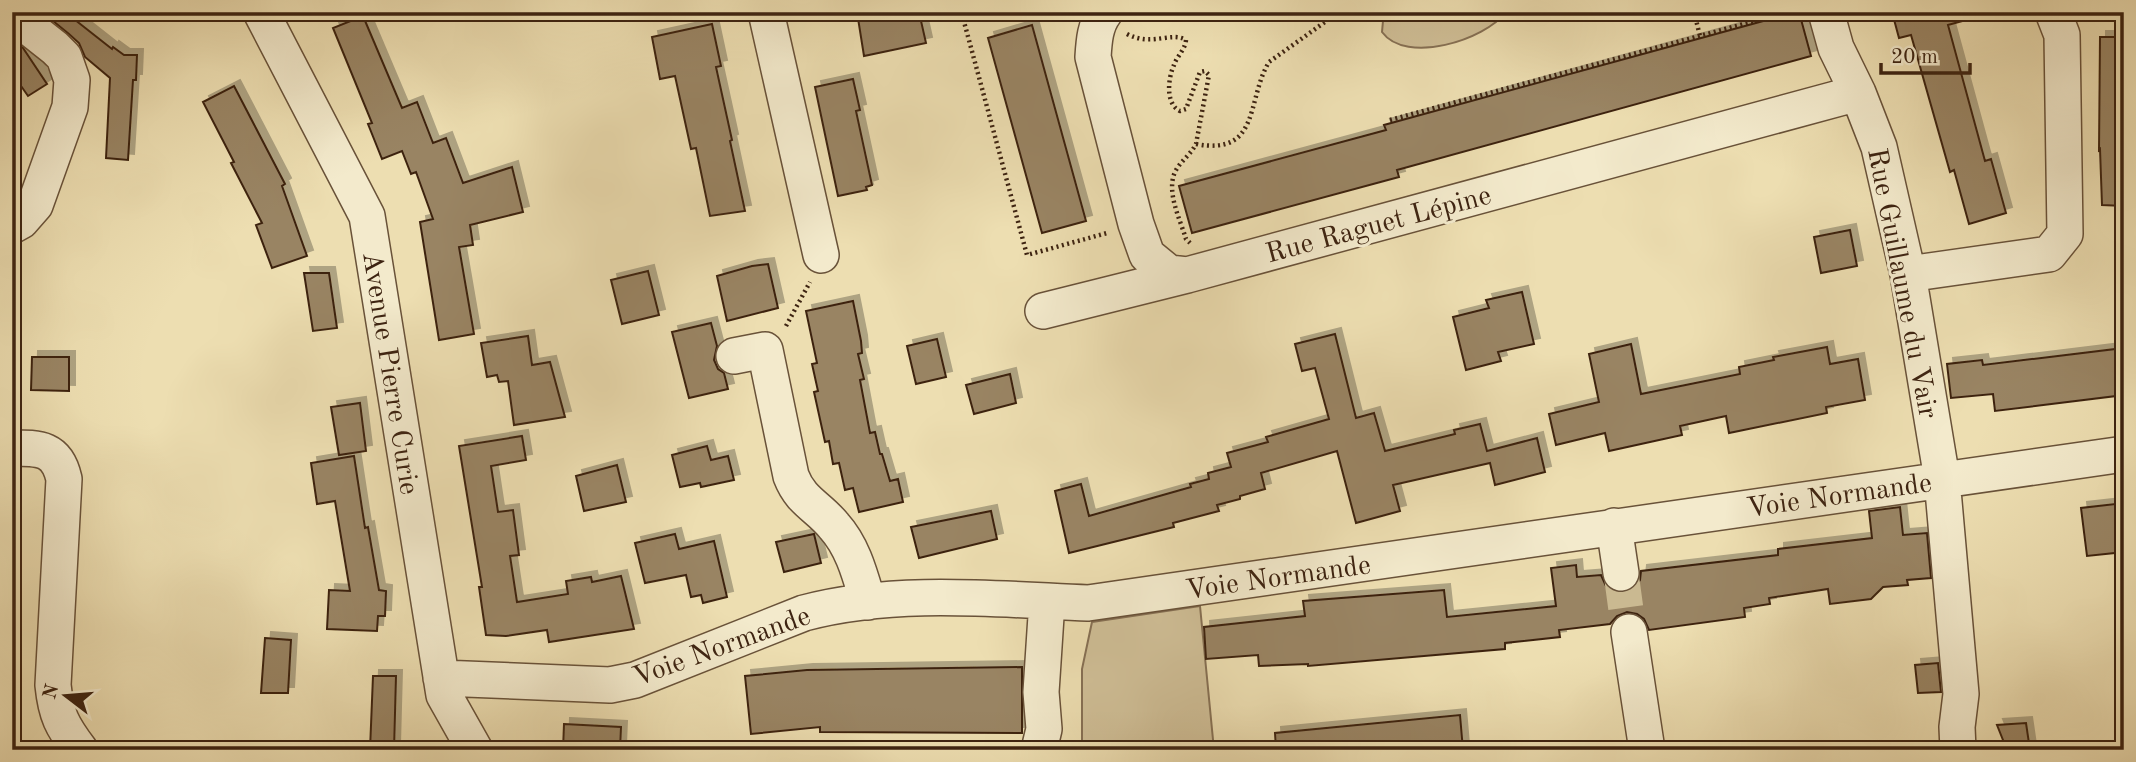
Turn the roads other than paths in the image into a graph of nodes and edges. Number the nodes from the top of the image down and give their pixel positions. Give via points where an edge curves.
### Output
1 (261, 12) edge
2 (766, 12) edge
3 (1826, 12) edge
4 (2053, 12) edge
5 (12, 14) edge
6 (1103, 15) edge
7 (1858, 93) junction
8 (12, 226) edge
9 (821, 255) road end
10 (1908, 274) junction
11 (1187, 275) junction
12 (1043, 311) dead end
13 (749, 353) road end
14 (12, 448) edge
15 (2124, 454) edge
16 (1942, 480) junction
17 (1614, 526) junction
18 (1621, 573) tunnel mouth
19 (1047, 601) junction
20 (868, 602) junction
21 (1629, 632) tunnel mouth
22 (441, 678) junction
23 (80, 750) edge
24 (475, 750) edge
25 (1040, 750) edge
26 (1647, 750) edge
27 (1958, 750) edge

1 - 22 street, Avenue Pierre Curie via 367,216
2 - 9 street
3 - 7 street, Rue Guillaume du Vair via 1836,48
4 - 10 street via 2062,34 2065,234 2049,254
5 - 8 street via 64,57 72,80 70,107 35,205
6 - 11 street via 1094,36 1093,57 1136,224 1147,255 1169,273
7 - 10 street, Rue Guillaume du Vair via 1879,147
7 - 11 street, Rue Raguet Lépine
10 - 16 street, Rue Guillaume du Vair
11 - 12 street, Rue Raguet Lépine
13 - 20 street via 797,490 848,543
14 - 23 street via 49,453 64,479 53,685 65,731
15 - 16 street, Voie Normande
16 - 17 street, Voie Normande
16 - 27 street, Rue Guillaume du Vair via 1961,694
17 - 18 street
17 - 19 street, Voie Normande via 1088,603
19 - 20 street, Voie Normande via 959,597
19 - 25 street
20 - 22 street, Voie Normande via 804,613 635,680 610,685
21 - 26 street
22 - 24 street, Avenue Pierre Curie via 444,695

